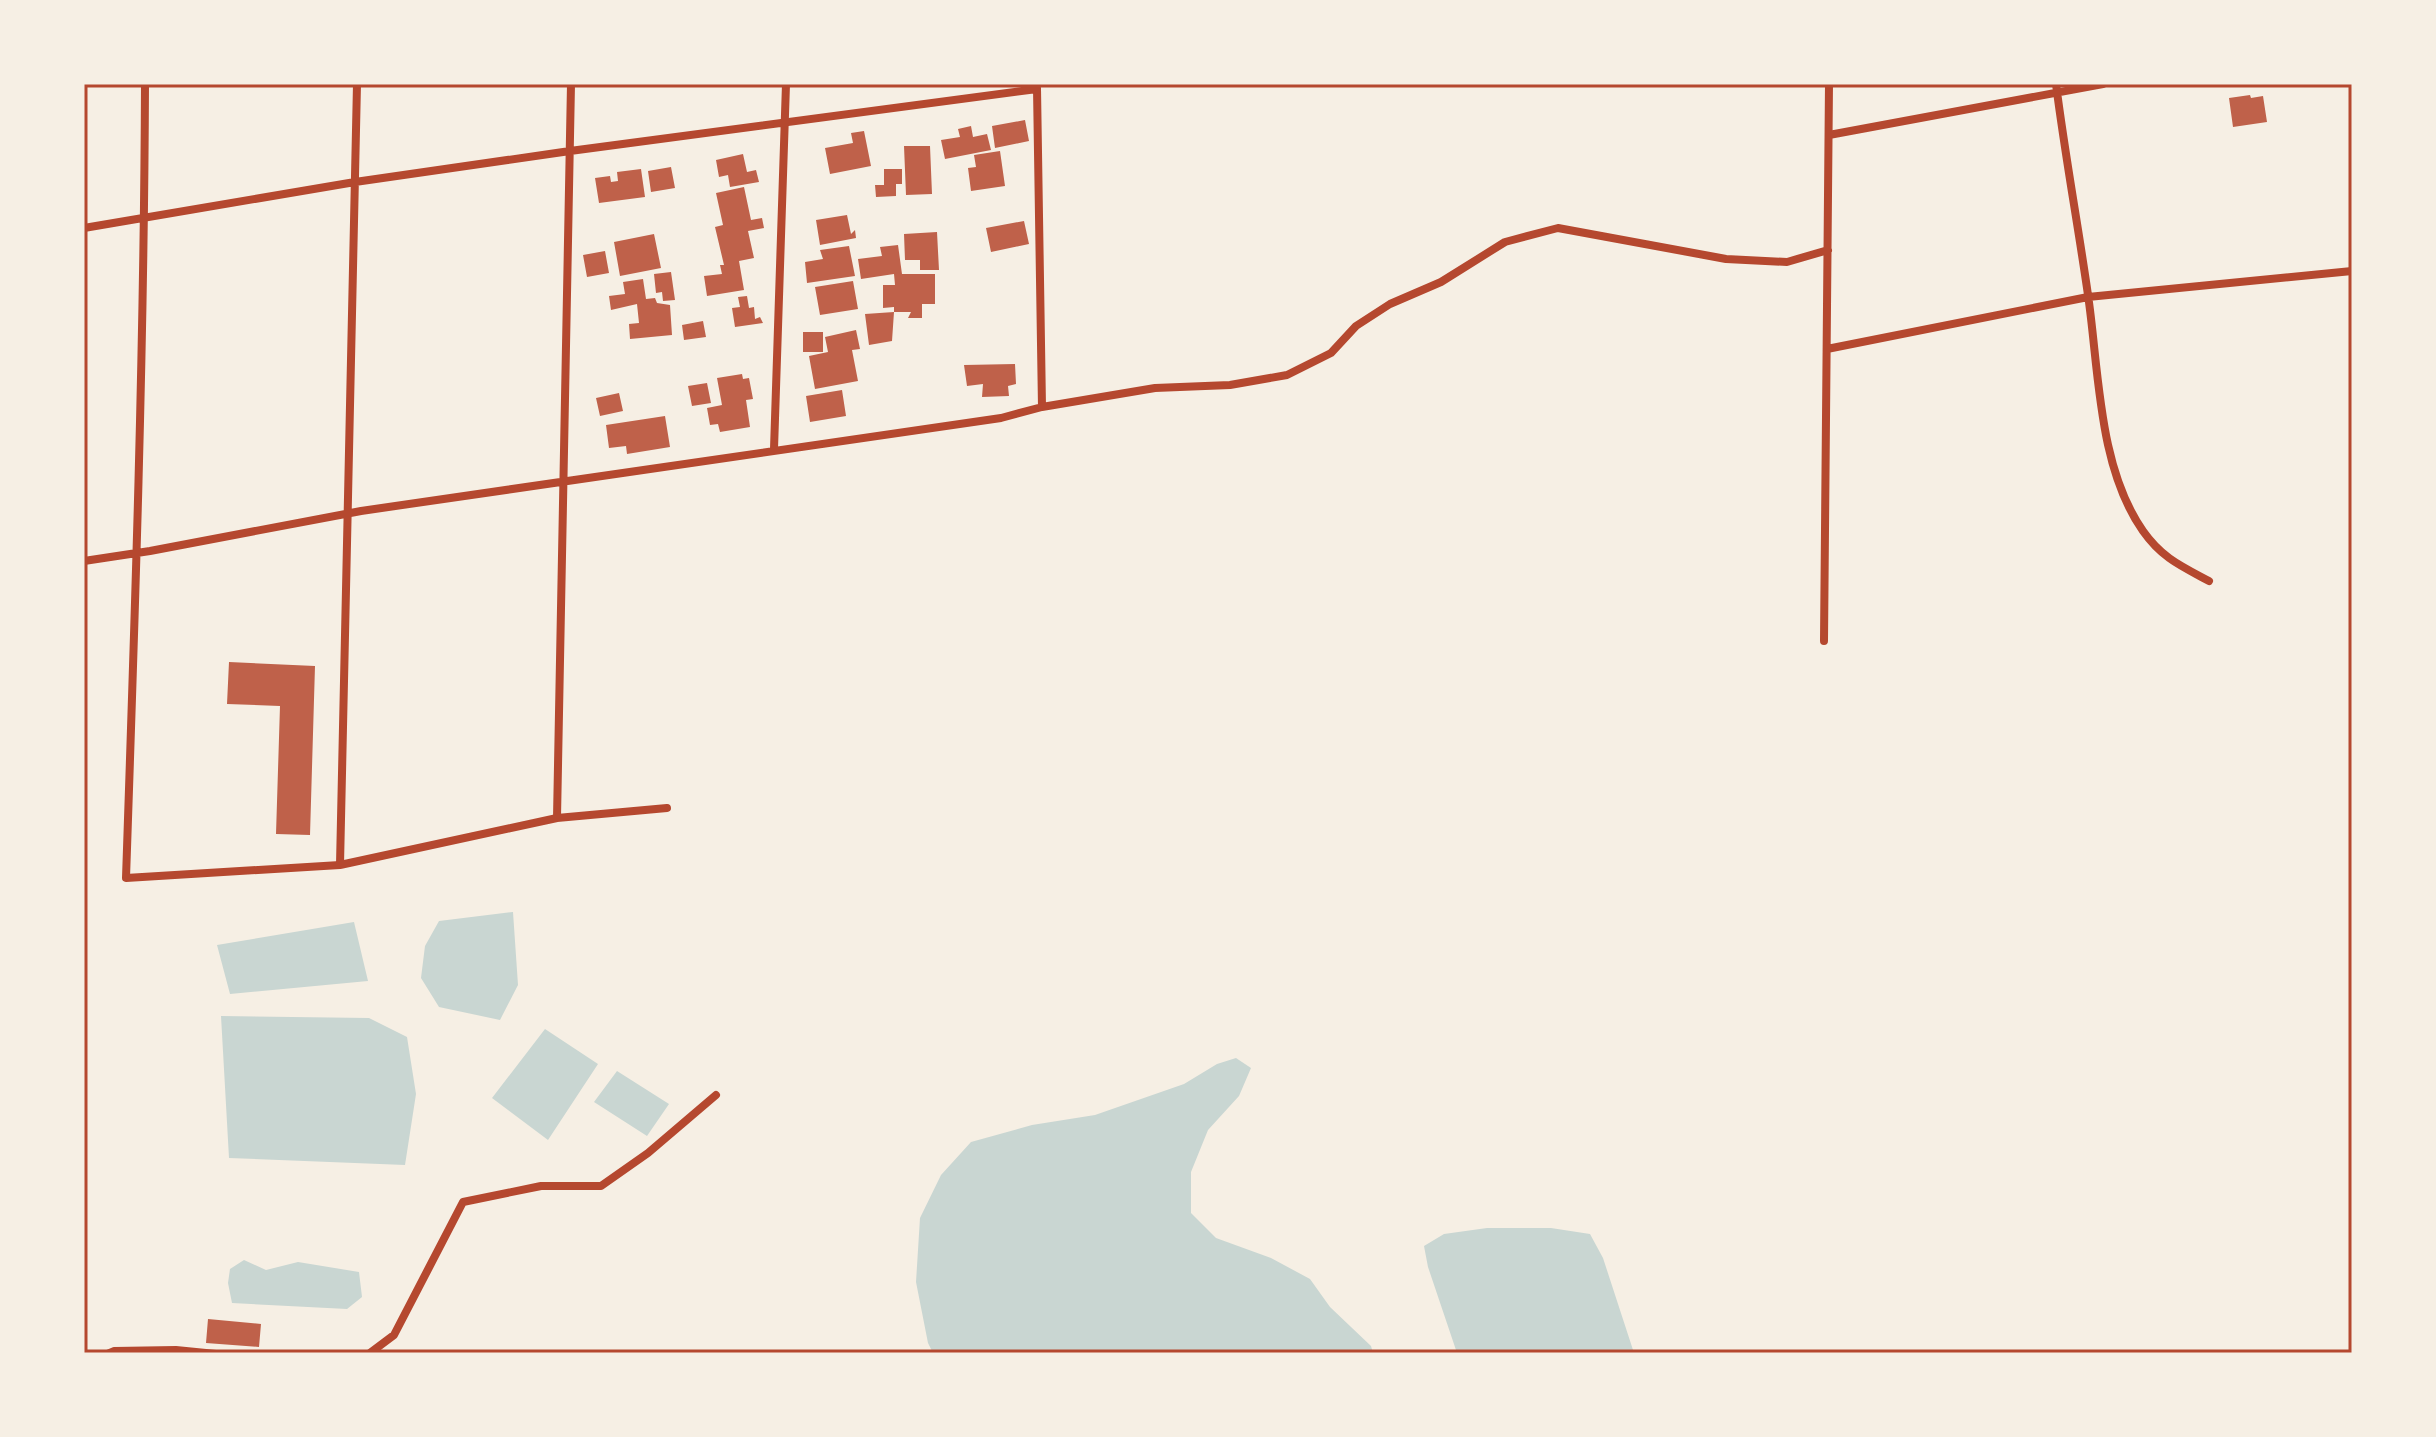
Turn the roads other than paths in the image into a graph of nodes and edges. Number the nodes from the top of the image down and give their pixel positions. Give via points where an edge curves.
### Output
1 (145, 84) edge
2 (357, 84) edge
3 (571, 84) edge
4 (786, 84) edge
5 (1829, 84) edge
6 (2103, 84) edge
7 (1038, 86) edge
8 (2056, 88) edge
9 (786, 121) junction
10 (1829, 135) junction
11 (570, 151) junction
12 (355, 182) junction
13 (144, 219) junction
14 (84, 228) edge
15 (1828, 250) junction
16 (2352, 271) edge
17 (2088, 297) junction
18 (1827, 349) junction
19 (1042, 407) junction
20 (774, 449) junction
21 (561, 481) junction
22 (347, 514) junction
23 (137, 554) junction
24 (84, 561) edge
25 (2209, 581) dead end
26 (1824, 641) dead end
27 (667, 808) dead end
28 (557, 818) junction
29 (340, 865) junction
30 (716, 1095) dead end
31 (107, 1353) edge
32 (216, 1353) edge
33 (370, 1353) edge

1 - 13 street
2 - 12 street
3 - 11 street
4 - 9 street
5 - 10 street
6 - 8 street
7 - 9 street
7 - 19 street
8 - 10 street
8 - 17 street
9 - 11 street
9 - 20 street
10 - 15 street
11 - 12 street
11 - 21 street
12 - 13 street
12 - 22 street
13 - 14 street
13 - 23 street
15 - 18 street
15 - 19 street via 1787,262 1726,259 1558,228 1505,242 1441,282 1390,304 1356,326 1331,353 1287,375 1230,385 1155,388
16 - 17 street
17 - 18 street
17 - 25 street via 2104,429 2115,474 2141,529 2164,557
18 - 26 street
19 - 20 street via 1001,418
20 - 21 street
21 - 22 street
21 - 28 street
22 - 23 street
22 - 29 street
23 - 24 street
23 - 29 street via 126,878
27 - 28 street
28 - 29 street
30 - 33 street via 601,1186 541,1186 463,1202 394,1335
31 - 32 lane

